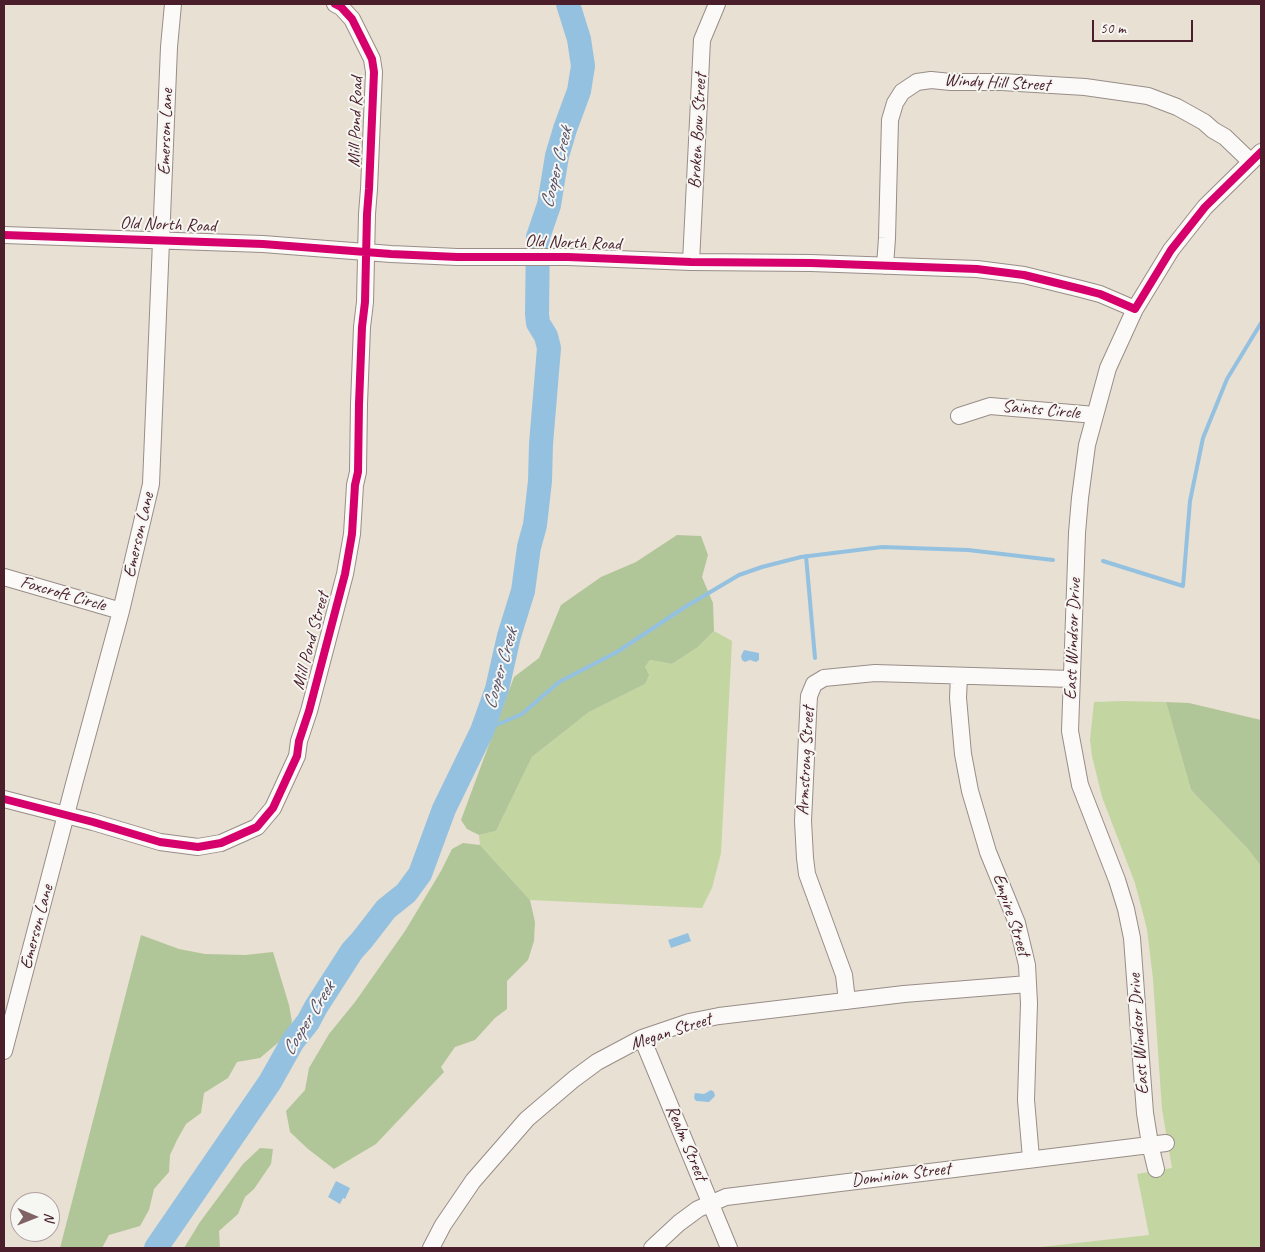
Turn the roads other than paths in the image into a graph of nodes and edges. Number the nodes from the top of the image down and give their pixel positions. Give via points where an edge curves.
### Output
1 (173, 4) edge
2 (335, 4) edge
3 (717, 4) edge
4 (1256, 156) edge
5 (4, 235) edge
6 (162, 240) junction
7 (366, 253) junction
8 (691, 262) junction
9 (885, 266) junction
10 (1136, 309) junction
11 (1095, 415) junction
12 (959, 416) dead end
13 (4, 577) edge
14 (122, 611) junction
15 (959, 676) junction
16 (1071, 679) junction
17 (4, 799) edge
18 (66, 816) junction
19 (1028, 984) junction
20 (847, 1001) junction
21 (10, 1005) edge
22 (642, 1038) junction
23 (4, 1051) edge
24 (1158, 1144) junction
25 (1032, 1158) junction
26 (1156, 1169) dead end
27 (710, 1202) junction
28 (431, 1248) edge
29 (652, 1248) edge
30 (729, 1248) edge

1 - 6 street, Emerson Lane
2 - 7 street, Mill Pond Road via 352,19 372,59 374,72
3 - 8 street, Broken Bow Street via 702,40
4 - 9 street, Windy Hill Street via 1177,107 1148,96 1085,87 1002,82 917,82 902,92 890,120
4 - 10 street, East Windsor Drive via 1205,207 1171,250
5 - 6 street, Old North Road
6 - 7 street, Old North Road
6 - 14 street, Emerson Lane via 151,484
7 - 8 street, Old North Road
7 - 18 street, Mill Pond Street via 358,472 352,534 345,574 297,756 280,795 257,827 221,843 198,847 160,842
8 - 9 street, Old North Road
9 - 10 street, Old North Road via 977,269 1024,275 1100,294
10 - 11 street, East Windsor Drive via 1108,368
11 - 12 street, Saints Circle via 990,406
11 - 16 street, East Windsor Drive via 1087,445 1080,498
13 - 14 street, Foxcroft Circle
14 - 18 street, Emerson Lane
15 - 16 street, Armstrong Street
15 - 19 street, Empire Street via 963,754 970,791 988,852 1024,946
15 - 20 street, Armstrong Street via 854,674 824,678 811,690 803,821 805,858 844,976
16 - 24 street, East Windsor Drive via 1070,731 1075,766 1117,880 1132,938 1145,1112
17 - 18 street, Mill Pond Street
18 - 21 street, Emerson Lane
19 - 20 street, Megan Street
19 - 25 street, Empire Street via 1026,1100
20 - 22 street, Megan Street via 719,1016
21 - 23 street, Emerson Lane
22 - 27 street, Realm Street
22 - 28 street, Megan Street via 597,1062 527,1119 474,1181
24 - 25 street, Dominion Street
24 - 26 street, East Windsor Drive
25 - 27 street, Dominion Street via 735,1195
27 - 29 street, Dominion Street
27 - 30 street, Realm Street

